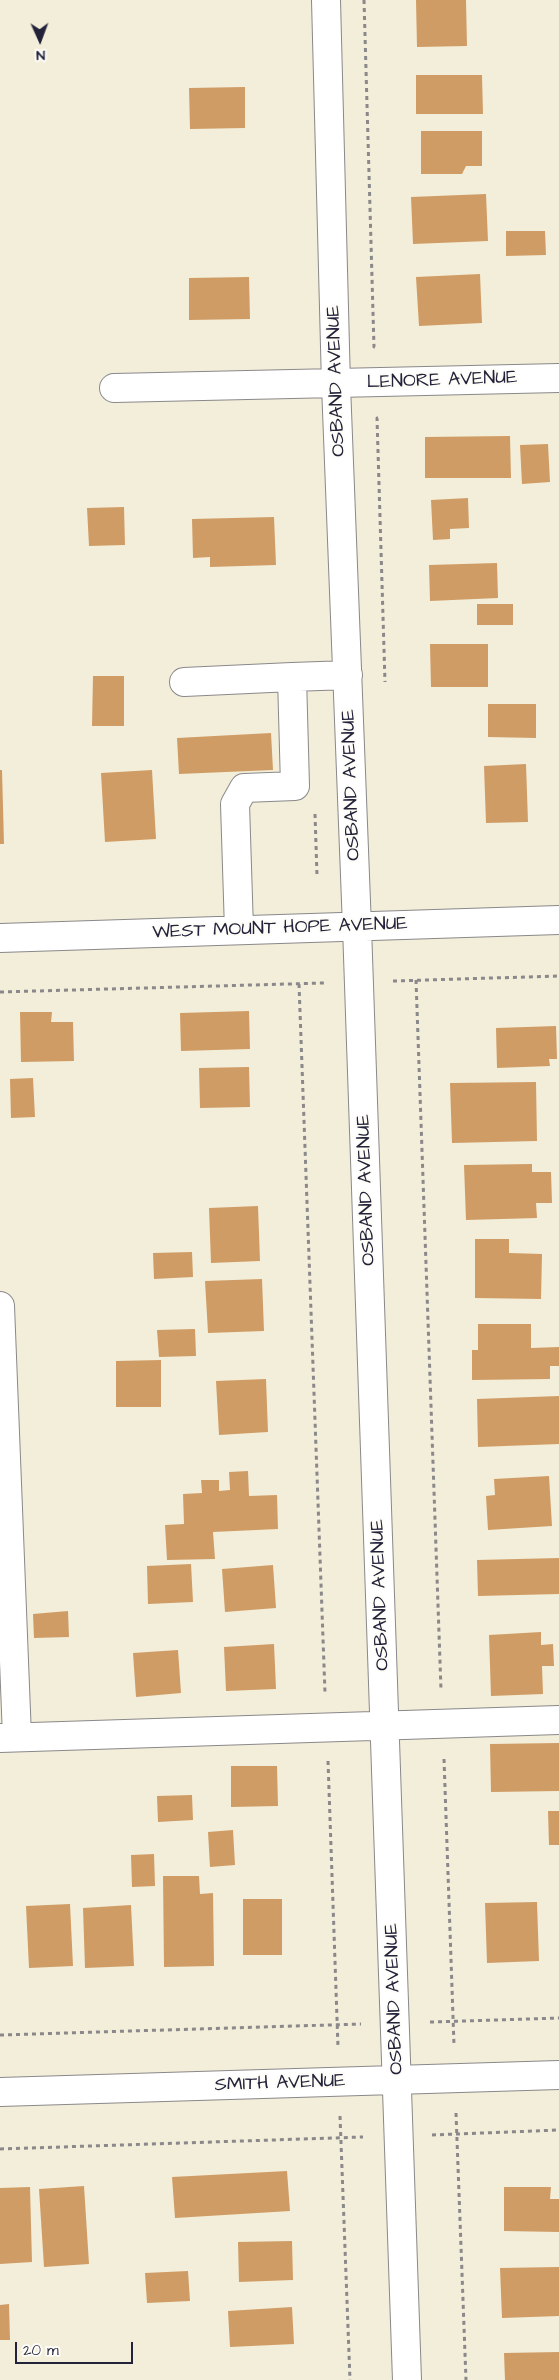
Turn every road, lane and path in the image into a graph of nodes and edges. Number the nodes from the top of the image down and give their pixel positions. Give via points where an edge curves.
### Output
1 (326, 0) edge
2 (364, 0) edge
3 (384, 347) dead end
4 (559, 378) edge
5 (336, 384) junction
6 (114, 388) dead end
7 (386, 417) dead end
8 (348, 675) junction
9 (292, 676) junction
10 (184, 682) dead end
11 (385, 685) dead end
12 (559, 920) edge
13 (357, 927) junction
14 (239, 930) junction
15 (0, 938) edge
16 (559, 976) edge
17 (416, 980) junction
18 (359, 982) junction
19 (299, 984) junction
20 (0, 992) edge
21 (0, 1306) edge
22 (559, 1720) edge
23 (442, 1724) junction
24 (385, 1725) junction
25 (326, 1727) junction
26 (9, 1738) edge
27 (559, 2018) edge
28 (453, 2021) junction
29 (396, 2022) junction
30 (337, 2024) junction
31 (0, 2034) edge
32 (559, 2076) edge
33 (455, 2079) junction
34 (398, 2081) junction
35 (339, 2082) junction
36 (0, 2092) edge
37 (559, 2130) edge
38 (457, 2134) junction
39 (400, 2136) junction
40 (341, 2138) junction
41 (0, 2149) edge
42 (350, 2380) edge
43 (407, 2380) edge
44 (466, 2380) edge

1 - 5 street, OSBAND AVENUE
2 - 3 path via 374,347
4 - 5 street, LENORE AVENUE
5 - 6 street, LENORE AVENUE
5 - 8 street, OSBAND AVENUE
7 - 11 path via 377,418
8 - 9 street
8 - 13 street, OSBAND AVENUE
9 - 10 street
9 - 14 street via 295,786 244,788 235,804
12 - 13 street, WEST MOUNT HOPE AVENUE
13 - 14 street, WEST MOUNT HOPE AVENUE
13 - 18 street, OSBAND AVENUE
14 - 15 street, WEST MOUNT HOPE AVENUE
16 - 17 path
17 - 18 path
17 - 23 path
18 - 19 path
18 - 24 street, OSBAND AVENUE
19 - 20 path
19 - 25 path
21 - 26 street
22 - 23 street
23 - 24 street
23 - 28 path
24 - 25 street
24 - 29 street, OSBAND AVENUE
25 - 26 street
25 - 30 path
27 - 28 path
28 - 29 path
28 - 33 path
29 - 30 path
29 - 34 street, OSBAND AVENUE
30 - 31 path
30 - 35 path
32 - 33 street, SMITH AVENUE
33 - 34 street, SMITH AVENUE
33 - 38 path
34 - 35 street, SMITH AVENUE
34 - 39 street, OSBAND AVENUE
35 - 36 street, SMITH AVENUE
35 - 40 path
37 - 38 path
38 - 39 path
38 - 44 path
39 - 40 path
39 - 43 street, OSBAND AVENUE
40 - 41 path
40 - 42 path

